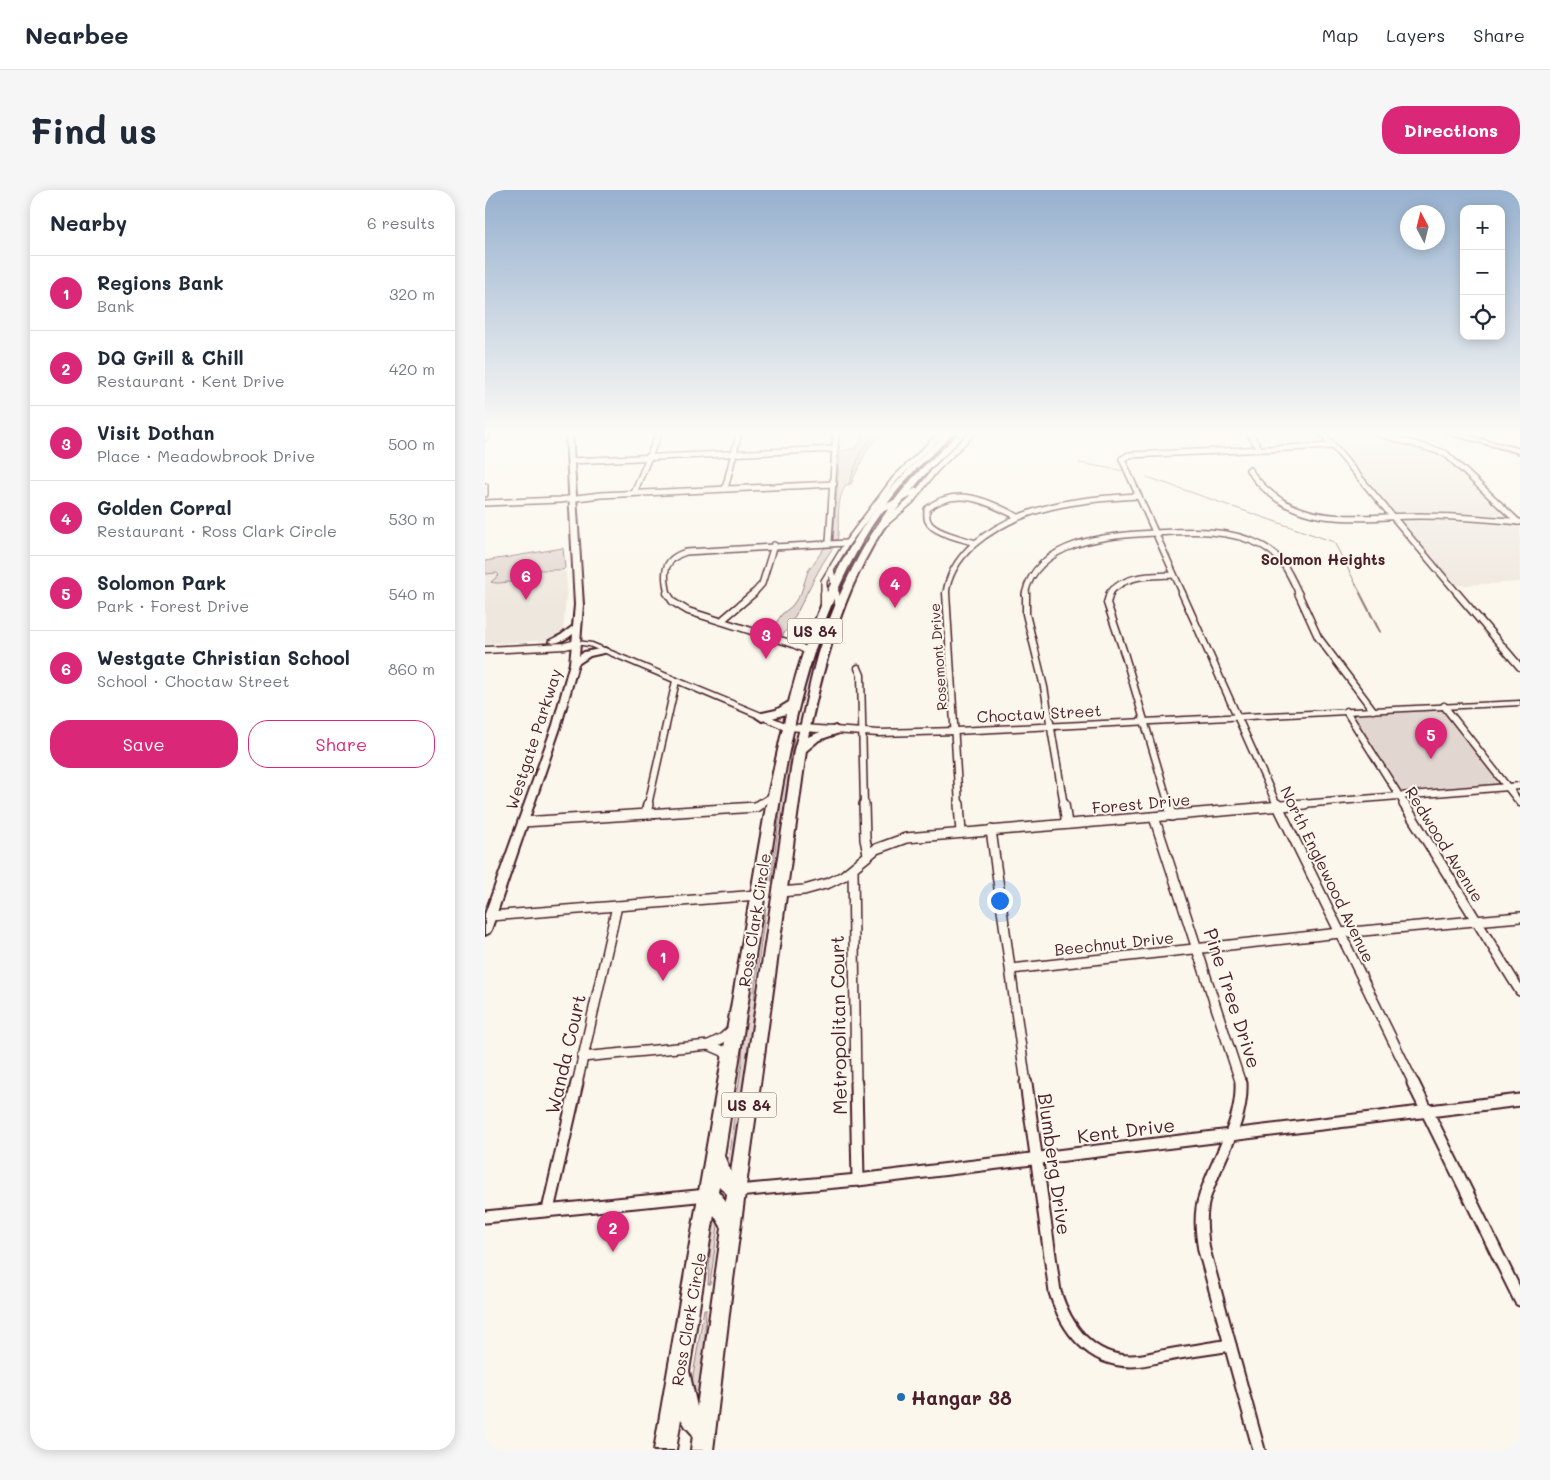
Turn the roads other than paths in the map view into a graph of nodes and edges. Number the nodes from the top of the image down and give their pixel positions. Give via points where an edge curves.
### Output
1 (572, 492) edge
2 (661, 492) edge
3 (833, 492) edge
4 (885, 492) edge
5 (894, 492) edge
6 (906, 492) edge
7 (913, 492) edge
8 (917, 492) edge
9 (1137, 492) edge
10 (1266, 492) edge
11 (1371, 492) edge
12 (1487, 492) edge
13 (634, 493) joint
14 (1139, 496) junction
15 (572, 497) junction
16 (899, 500) junction
17 (485, 503) edge
18 (879, 511) junction
19 (1018, 517) junction
20 (1393, 517) junction
21 (1519, 522) edge
22 (883, 525) junction
23 (1155, 533) junction
24 (829, 542) junction
25 (847, 543) junction
26 (975, 543) junction
27 (774, 546) junction
28 (831, 569) junction
29 (1174, 575) junction
30 (833, 588) junction
31 (824, 608) junction
32 (839, 608) junction
33 (721, 621) junction
34 (578, 626) junction
35 (812, 638) junction
36 (553, 641) junction
37 (577, 643) junction
38 (793, 644) junction
39 (485, 646) edge
40 (485, 650) edge
41 (605, 650) junction
42 (807, 651) junction
43 (574, 663) junction
44 (1520, 667) edge
45 (858, 668) dead end
46 (675, 681) junction
47 (1520, 703) edge
48 (792, 705) junction
49 (1444, 706) junction
50 (1373, 710) junction
51 (1346, 711) junction
52 (806, 714) junction
53 (762, 717) junction
54 (1236, 717) junction
55 (1145, 722) junction
56 (1051, 726) junction
57 (787, 727) junction
58 (804, 728) junction
59 (829, 730) junction
60 (956, 731) junction
61 (863, 732) junction
62 (800, 750) junction
63 (1520, 786) edge
64 (1508, 787) junction
65 (774, 795) junction
66 (1399, 797) junction
67 (1520, 803) edge
68 (756, 807) junction
69 (1278, 807) junction
70 (646, 814) junction
71 (1172, 816) junction
72 (771, 817) junction
73 (1154, 817) junction
74 (523, 822) junction
75 (1067, 824) junction
76 (991, 830) junction
77 (961, 833) junction
78 (868, 854) junction
79 (853, 869) junction
80 (761, 872) junction
81 (779, 892) junction
82 (758, 895) junction
83 (617, 906) junction
84 (776, 914) junction
85 (490, 916) junction
86 (1520, 918) edge
87 (1477, 922) junction
88 (485, 930) edge
89 (1339, 933) junction
90 (1198, 948) junction
91 (1011, 969) junction
92 (1520, 991) edge
93 (736, 1026) junction
94 (709, 1045) junction
95 (582, 1057) junction
96 (731, 1060) junction
97 (1520, 1100) edge
98 (1425, 1110) junction
99 (1230, 1134) junction
100 (715, 1155) junction
101 (1037, 1159) junction
102 (858, 1180) junction
103 (737, 1191) junction
104 (709, 1194) junction
105 (548, 1210) junction
106 (485, 1217) edge
107 (731, 1227) junction
108 (1520, 1300) edge
109 (1230, 1345) junction
110 (679, 1368) junction
111 (704, 1440) edge
112 (669, 1449) edge
113 (1259, 1450) edge

1 - 15 main road, Westgate Parkway
2 - 13 street
3 - 24 street
4 - 25 street
5 - 18 highway, Ross Clark Circle / US 84
6 - 16 highway, Ross Clark Circle / US 84
7 - 16 street
8 - 22 street via 909,504
9 - 14 street, North Englewood Avenue
10 - 20 street via 1298,510 1338,518
11 - 20 street
12 - 21 street
13 - 15 street
14 - 19 street, Rosemont Drive via 1074,501
14 - 23 street, North Englewood Avenue
15 - 17 street
15 - 34 main road, Westgate Parkway
16 - 18 street
16 - 22 highway, Ross Clark Circle / US 84
18 - 30 highway, Ross Clark Circle / US 84
19 - 26 street, Rosemont Drive
19 - 26 street via 994,504 972,498 945,499 934,502 927,509 927,520 935,529
20 - 21 street via 1452,516
20 - 44 street
22 - 32 highway, Ross Clark Circle / US 84 via 858,566
23 - 29 street, North Englewood Avenue
23 - 50 street via 1195,530 1227,534 1252,542 1275,555 1293,577 1318,637
23 - 56 street via 1082,542 1050,558 1032,576 1025,594 1026,606
24 - 25 street
24 - 27 street
25 - 28 street
26 - 60 street, Rosemont Drive via 956,566 946,592
27 - 33 street via 763,584
27 - 33 street via 693,550 669,561 665,570 669,600 680,608
28 - 30 street
28 - 31 street via 824,581
29 - 54 street, North Englewood Avenue
29 - 55 street via 1125,581 1113,588 1108,598 1108,607
30 - 31 highway, Ross Clark Circle / US 84
30 - 32 street
31 - 35 highway, Ross Clark Circle / US 84
32 - 52 highway, Ross Clark Circle / US 84 via 821,655
33 - 38 street
34 - 36 main road
34 - 37 main road, Westgate Parkway
35 - 38 street
35 - 42 highway, Ross Clark Circle / US 84
36 - 37 street, Choctaw Street
36 - 39 street, Choctaw Street
37 - 40 street, Choctaw Street
37 - 41 street, Choctaw Street
37 - 43 main road, Westgate Parkway
38 - 42 street
41 - 43 main road via 587,654
41 - 46 street, Choctaw Street
42 - 48 highway, Ross Clark Circle / US 84
43 - 74 main road, Westgate Parkway via 562,711
45 - 61 street via 861,674
46 - 53 street, Choctaw Street
46 - 70 street
47 - 49 street, Choctaw Street
48 - 53 highway
48 - 57 highway, Ross Clark Circle / US 84
49 - 50 street, Choctaw Street
49 - 64 street
50 - 51 street, Choctaw Street
51 - 54 street, Choctaw Street
51 - 66 street, Redwood Avenue
52 - 58 highway, Ross Clark Circle / US 84
52 - 59 highway via 812,722
53 - 57 street, Choctaw Street
54 - 55 street, Choctaw Street
54 - 69 street, North Englewood Avenue
55 - 56 street, Choctaw Street
55 - 71 street
56 - 60 street, Choctaw Street
56 - 75 street
57 - 58 street, Choctaw Street
57 - 65 highway, Ross Clark Circle / US 84
58 - 59 street, Choctaw Street
58 - 62 highway, Ross Clark Circle / US 84
59 - 61 street, Choctaw Street
59 - 62 highway
60 - 61 street, Choctaw Street
60 - 77 street, Rosemont Drive
61 - 78 street
62 - 81 highway, Ross Clark Circle / US 84
63 - 64 street, Forest Drive
64 - 66 street, Forest Drive
64 - 67 street
65 - 68 street
65 - 72 highway, Ross Clark Circle / US 84
66 - 69 street, Forest Drive
66 - 87 street, Redwood Avenue
68 - 70 street
68 - 72 street
69 - 71 street, Forest Drive
69 - 89 street, North Englewood Avenue
70 - 74 street
71 - 73 street, Forest Drive
72 - 80 highway, Ross Clark Circle / US 84
73 - 75 street, Forest Drive
73 - 90 street, Pine Tree Drive
74 - 85 main road, Westgate Parkway
75 - 76 street, Forest Drive
76 - 77 street, Forest Drive
76 - 91 street, Blumberg Drive
77 - 78 street, Forest Drive via 906,838 885,844
78 - 79 street, Forest Drive
79 - 81 street, Forest Drive via 819,887
79 - 102 street, Metropolitan Court
80 - 81 highway
80 - 82 highway, Ross Clark Circle / US 84
81 - 84 highway, Ross Clark Circle / US 84
82 - 83 street
82 - 84 highway
82 - 93 highway, Ross Clark Circle / US 84
83 - 85 street
83 - 95 street, Wanda Court
84 - 103 highway, Ross Clark Circle / US 84
85 - 88 main road, Westgate Parkway
86 - 87 street, Beechnut Drive
87 - 89 street, Beechnut Drive
87 - 92 street, Redwood Avenue
89 - 90 street, Beechnut Drive
89 - 98 street, North Englewood Avenue
90 - 91 street, Beechnut Drive
90 - 99 street, Pine Tree Drive via 1241,1079 1242,1100
91 - 101 street, Blumberg Drive
93 - 94 street
93 - 96 highway, Ross Clark Circle / US 84
94 - 95 street
94 - 96 street via 723,1051
95 - 105 street, Wanda Court
96 - 100 highway, Ross Clark Circle / US 84
97 - 98 street, Kent Drive
98 - 99 street, Kent Drive
98 - 108 street, North Englewood Avenue
99 - 101 street, Kent Drive
99 - 109 street, Pine Tree Drive via 1205,1196 1201,1229
100 - 103 highway via 725,1178
100 - 104 highway, Ross Clark Circle / US 84
101 - 102 street, Kent Drive
101 - 109 street, Blumberg Drive via 1057,1302 1071,1329 1084,1344 1110,1358 1128,1361
102 - 103 street, Kent Drive
103 - 107 highway, Ross Clark Circle / US 84
104 - 105 street
104 - 107 highway
104 - 110 highway, Ross Clark Circle / US 84
105 - 106 street
107 - 111 highway, Ross Clark Circle / US 84
109 - 113 street, Pine Tree Drive
110 - 111 highway via 689,1415
110 - 112 highway, Ross Clark Circle / US 84

